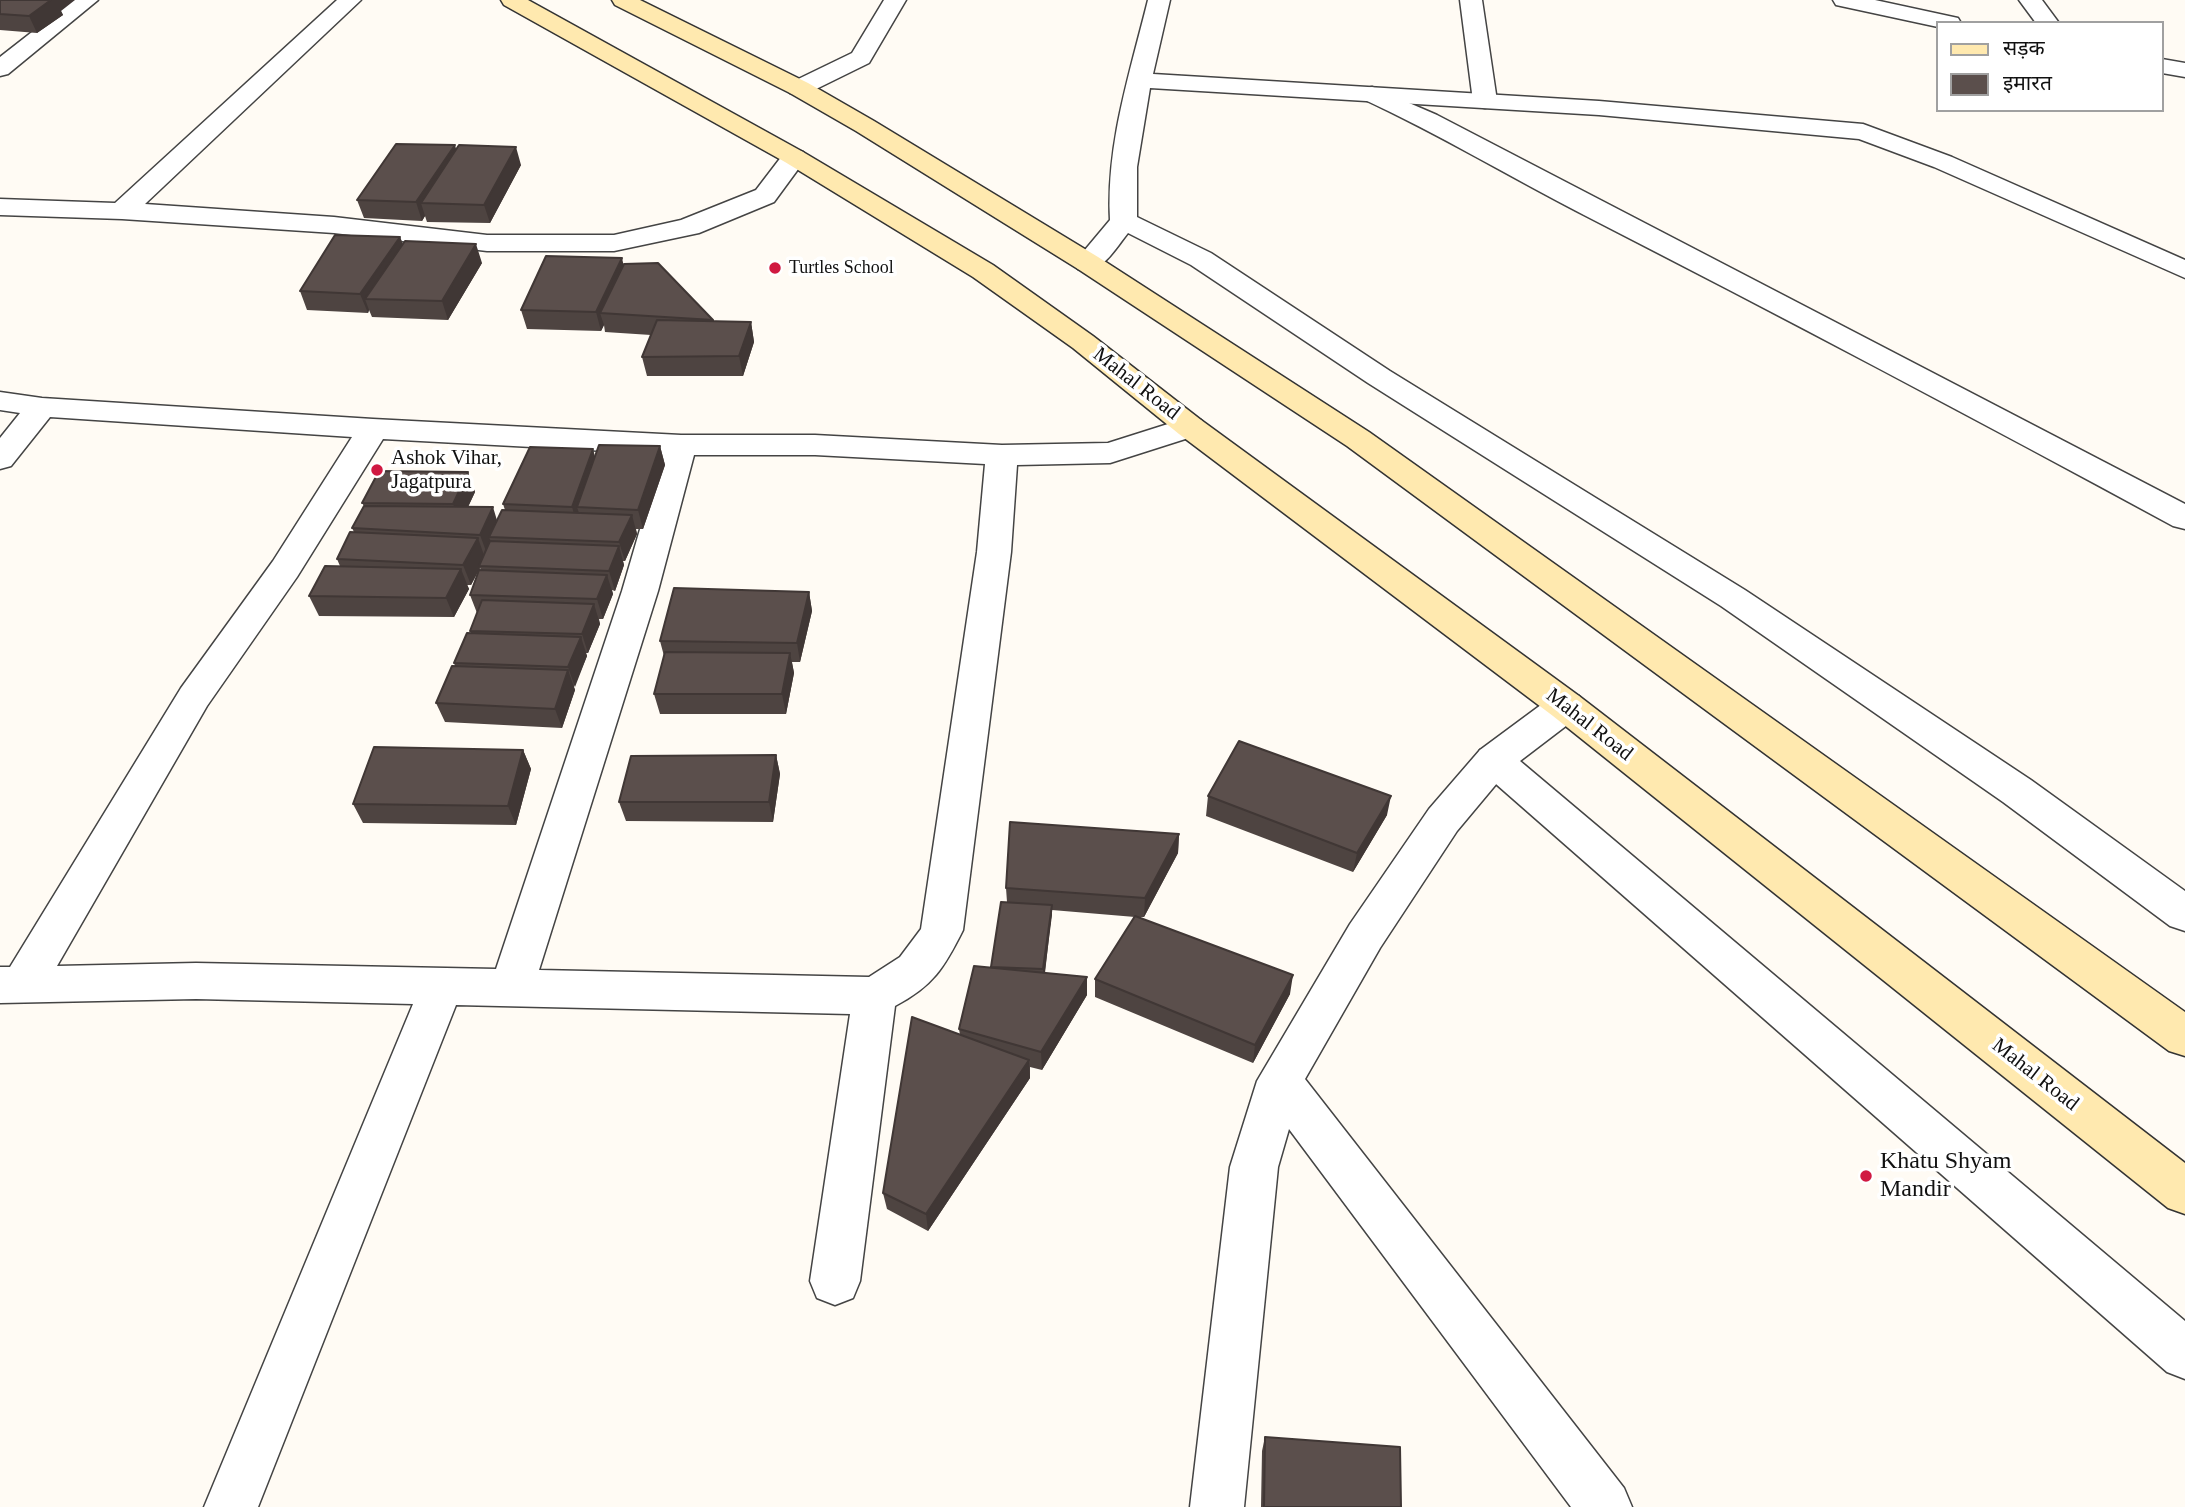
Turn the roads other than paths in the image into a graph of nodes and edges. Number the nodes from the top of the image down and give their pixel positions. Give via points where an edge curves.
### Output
1 (87, 0) edge
2 (350, 0) edge
3 (512, 0) edge
4 (623, 0) edge
5 (895, 0) edge
6 (1159, 0) edge
7 (1471, 0) edge
8 (1844, 0) edge
9 (2030, 0) edge
10 (1941, 21) edge
11 (2046, 21) edge
12 (2164, 66) edge
13 (0, 69) edge
14 (2185, 70) edge
15 (1141, 80) junction
16 (799, 88) junction
17 (1372, 94) junction
18 (1485, 101) junction
19 (794, 157) junction
20 (0, 207) edge
21 (122, 211) junction
22 (1124, 221) junction
23 (1088, 263) junction
24 (2185, 270) edge
25 (0, 401) edge
26 (42, 407) junction
27 (1190, 428) junction
28 (373, 429) junction
29 (681, 445) junction
30 (1002, 455) junction
31 (0, 459) edge
32 (2185, 518) edge
33 (1566, 706) junction
34 (1494, 760) junction
35 (2185, 914) edge
36 (11, 985) edge
37 (442, 986) junction
38 (512, 988) junction
39 (874, 996) junction
40 (2185, 1037) edge
41 (1280, 1081) junction
42 (2185, 1192) edge
43 (835, 1281) dead end
44 (2185, 1354) edge
45 (231, 1507) edge
46 (1217, 1507) edge
47 (1605, 1507) edge

1 - 13 street
2 - 21 street
3 - 19 main road, Mahal Road
4 - 16 main road
5 - 16 street via 861,58
6 - 15 street
7 - 18 street
8 - 10 street
9 - 11 street
12 - 14 street
15 - 17 street
15 - 22 street via 1121,192
16 - 23 main road
17 - 18 street
17 - 32 street
18 - 24 street via 1863,132 1943,162
19 - 21 street via 765,196 690,228 614,243 487,243 334,225
19 - 27 main road, Mahal Road via 983,271 1083,342
20 - 21 street
22 - 23 street
22 - 35 street via 1201,259 1379,377 1734,598 2017,791
23 - 40 main road via 1358,439
25 - 26 street
26 - 28 street
26 - 31 street
27 - 30 street via 1110,453
27 - 33 main road, Mahal Road
28 - 29 street
28 - 36 street via 285,569 194,697
29 - 30 street via 816,445
29 - 38 street via 640,591
30 - 39 street via 994,552 943,930 910,977
33 - 34 street
33 - 42 main road, Mahal Road
34 - 41 street via 1443,820 1365,936
34 - 44 street
36 - 37 street via 196,981
37 - 38 street
37 - 45 street
38 - 39 street
39 - 43 street
41 - 46 street via 1254,1167
41 - 47 street

